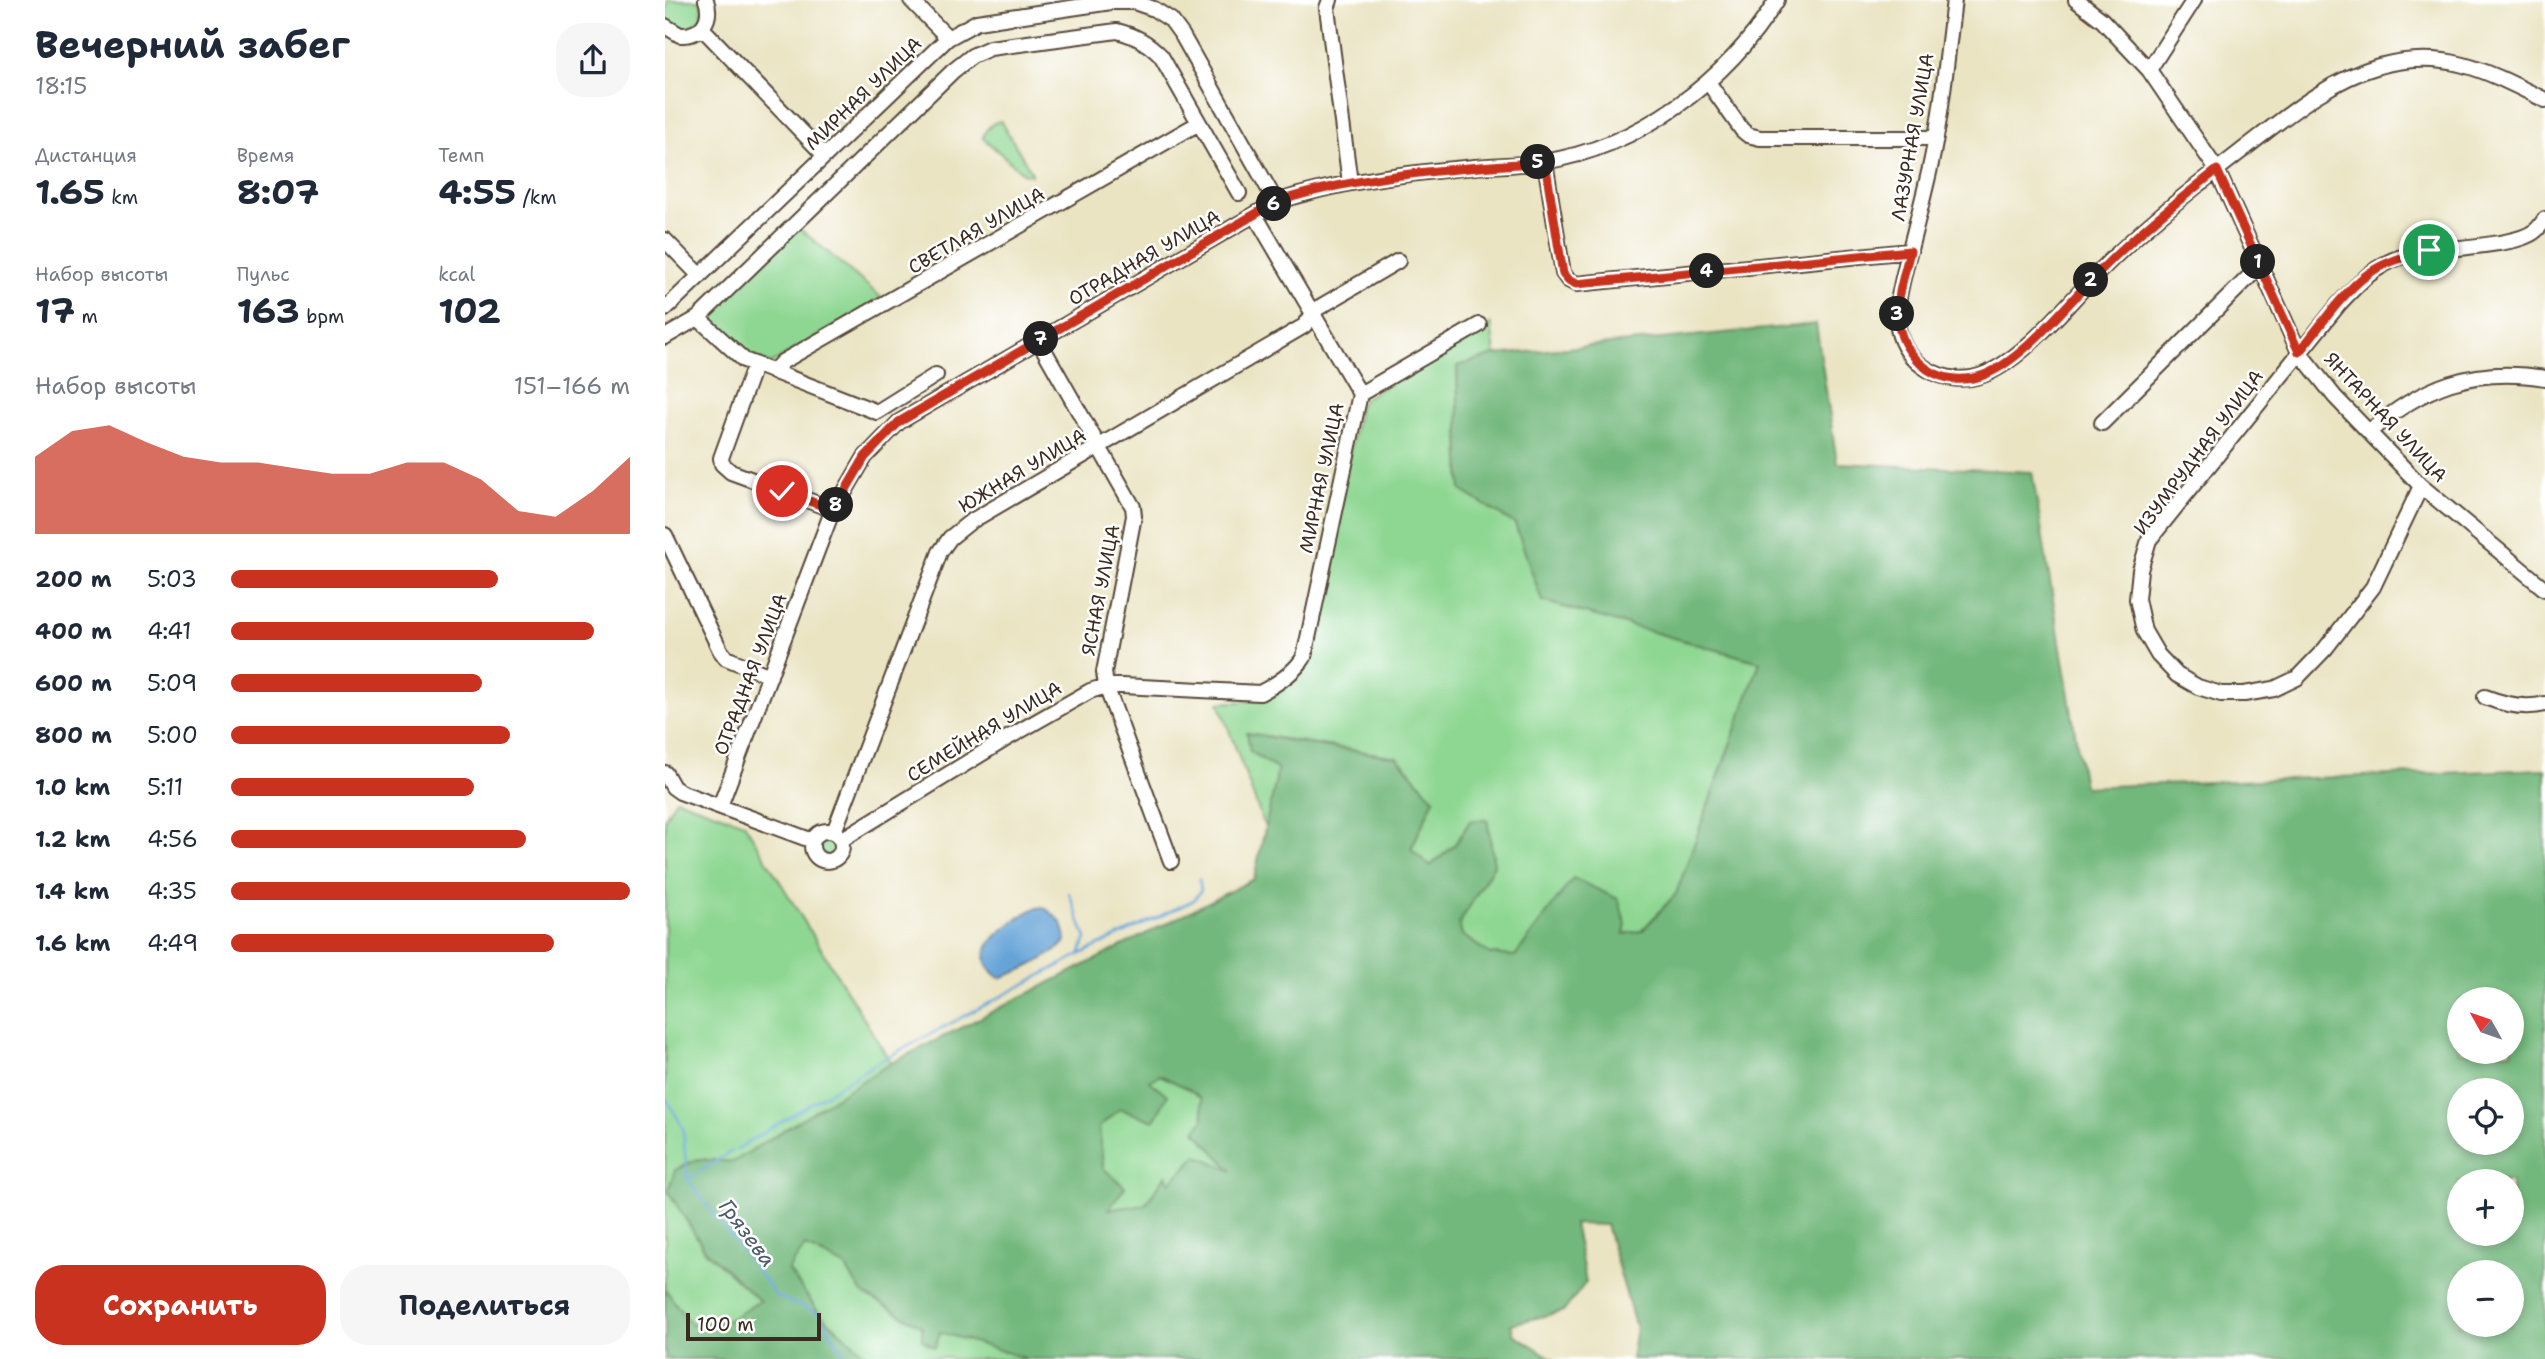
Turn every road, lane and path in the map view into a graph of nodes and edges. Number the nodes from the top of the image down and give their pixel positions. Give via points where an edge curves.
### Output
1 (706, 0) edge
2 (911, 0) edge
3 (1330, 0) edge
4 (1777, 0) edge
5 (1954, 0) edge
6 (2076, 0) edge
7 (2194, 0) edge
8 (702, 27) junction
9 (666, 30) edge
10 (948, 38) junction
11 (2150, 70) junction
12 (1708, 82) junction
13 (2545, 100) edge
14 (1199, 123) junction
15 (1936, 138) junction
16 (825, 156) junction
17 (1545, 162) junction
18 (2217, 170) junction
19 (1350, 183) junction
20 (1238, 193) dead end
21 (1276, 202) junction
22 (1255, 215) junction
23 (2545, 219) edge
24 (665, 240) edge
25 (1910, 251) junction
26 (1398, 261) dead end
27 (2260, 266) junction
28 (700, 276) junction
29 (665, 309) edge
30 (1314, 316) junction
31 (698, 317) junction
32 (1479, 325) dead end
33 (665, 337) edge
34 (1039, 341) junction
35 (2299, 352) junction
36 (755, 364) junction
37 (773, 372) junction
38 (936, 375) dead end
39 (2545, 378) edge
40 (1360, 394) junction
41 (2102, 423) dead end
42 (2369, 432) junction
43 (1098, 447) junction
44 (2421, 486) junction
45 (834, 510) junction
46 (665, 535) edge
47 (2545, 589) edge
48 (769, 676) junction
49 (1106, 686) junction
50 (1198, 690) joint
51 (2485, 697) dead end
52 (2545, 704) edge
53 (665, 773) edge
54 (720, 806) junction
55 (837, 836) junction
56 (813, 841) junction
57 (1171, 861) dead end

1 - 8 street via 708,16
2 - 10 street
3 - 19 street via 1327,8
4 - 12 street, ОТРАДНАЯ УЛИЦА
5 - 15 street, ЛАЗУРНАЯ УЛИЦА
6 - 11 street, ЯНТАРНАЯ УЛИЦА
7 - 11 street
8 - 9 street via 684,36
8 - 16 street
10 - 16 street, МИРНАЯ УЛИЦА
10 - 21 street, МИРНАЯ УЛИЦА via 977,22 1111,2 1134,2 1154,9 1171,20 1182,35
11 - 18 street, ЯНТАРНАЯ УЛИЦА
12 - 15 street via 1742,130 1760,138
12 - 17 street, ОТРАДНАЯ УЛИЦА via 1659,118 1620,139
13 - 18 street, ЛАЗУРНАЯ УЛИЦА via 2449,60 2401,61 2344,80 2291,113
14 - 20 street
14 - 31 street via 1161,56 1135,36 1117,31 990,48 953,71
14 - 37 street, СВЕТЛАЯ УЛИЦА via 782,362
15 - 25 street, ЛАЗУРНАЯ УЛИЦА
16 - 28 street, МИРНАЯ УЛИЦА
17 - 19 street, ОТРАДНАЯ УЛИЦА
17 - 25 street via 1563,274 1576,284
18 - 25 street, ЛАЗУРНАЯ УЛИЦА via 2149,225 2031,342 1982,376 1939,377 1905,345 1898,330 1897,304
18 - 27 street, ЯНТАРНАЯ УЛИЦА
19 - 21 street, ОТРАДНАЯ УЛИЦА
21 - 22 street, ОТРАДНАЯ УЛИЦА
22 - 30 street, МИРНАЯ УЛИЦА
22 - 34 street, ОТРАДНАЯ УЛИЦА
23 - 35 street, ИЗУМРУДНАЯ УЛИЦА via 2537,231 2525,237 2429,250 2396,259 2367,274
24 - 28 street
26 - 30 street, ЮЖНАЯ УЛИЦА via 1318,308
27 - 35 street, ЯНТАРНАЯ УЛИЦА
27 - 41 street
28 - 29 street, МИРНАЯ УЛИЦА
30 - 40 street, МИРНАЯ УЛИЦА
30 - 43 street, ЮЖНАЯ УЛИЦА
31 - 33 street
31 - 36 street
32 - 40 street
34 - 43 street, ЯСНАЯ УЛИЦА
34 - 45 street, ОТРАДНАЯ УЛИЦА via 899,422 865,457
35 - 42 street, ЯНТАРНАЯ УЛИЦА
35 - 44 street, ИЗУМРУДНАЯ УЛИЦА via 2150,540 2137,599 2144,631 2158,655 2177,675 2221,694 2274,689 2297,678 2373,587
36 - 37 street
36 - 45 street via 722,464 731,472
37 - 38 street via 877,412
39 - 42 street via 2481,375 2447,383 2413,399
40 - 50 street, МИРНАЯ УЛИЦА via 1304,657 1259,692
42 - 44 street, ЯНТАРНАЯ УЛИЦА
43 - 49 street, ЯСНАЯ УЛИЦА via 1134,516 1104,664
43 - 55 street, ЮЖНАЯ УЛИЦА via 970,522 940,552
44 - 47 street, ЯНТАРНАЯ УЛИЦА
45 - 48 street, ОТРАДНАЯ УЛИЦА
46 - 48 street via 720,650 726,658
48 - 54 street, ОТРАДНАЯ УЛИЦА
49 - 50 street, СЕМЕЙНАЯ УЛИЦА
49 - 55 street, СЕМЕЙНАЯ УЛИЦА
49 - 57 street, ЯСНАЯ УЛИЦА
51 - 52 street via 2502,704
53 - 54 street via 680,792
54 - 56 street
55 - 56 street via 824,831
55 - 56 street via 840,854 828,861 815,855

